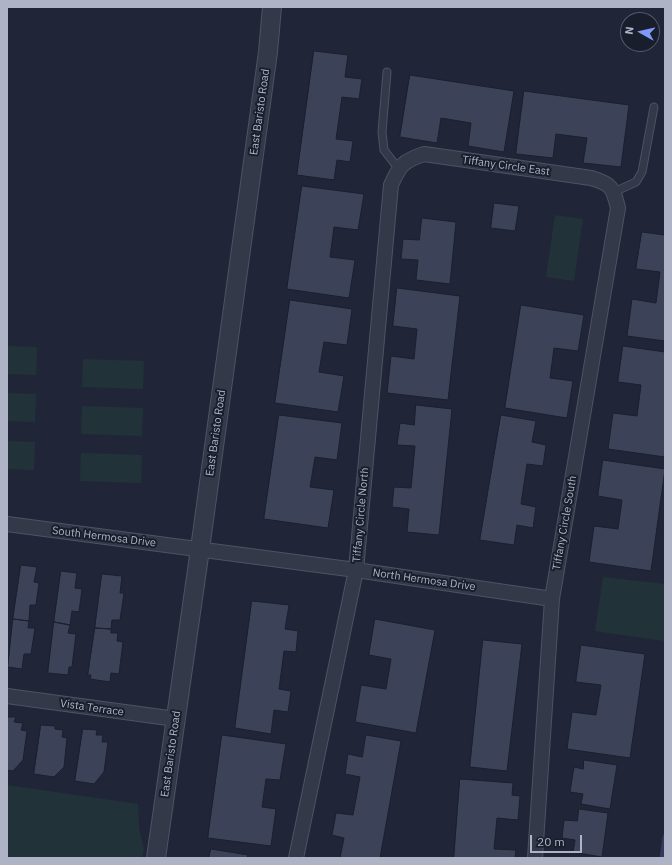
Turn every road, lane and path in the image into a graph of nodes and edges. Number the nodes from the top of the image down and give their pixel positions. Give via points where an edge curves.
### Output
1 (272, 7) edge
2 (387, 72) dead end
3 (654, 107) dead end
4 (398, 168) junction
5 (614, 192) junction
6 (7, 524) edge
7 (200, 549) junction
8 (356, 570) junction
9 (552, 599) junction
10 (7, 696) edge
11 (176, 719) junction
12 (156, 858) edge
13 (296, 858) edge
14 (535, 858) edge

1 - 7 street, East Baristo Road via 266,68
2 - 4 lane via 382,132 384,150
3 - 5 lane via 642,172 636,182
4 - 5 street, Tiffany Circle East via 410,159 424,154 591,178 604,182
4 - 8 street, Tiffany Circle North via 391,185
5 - 9 street, Tiffany Circle South via 618,208
6 - 7 street, South Hermosa Drive
7 - 8 street, North Hermosa Drive
7 - 11 street, East Baristo Road
8 - 9 street, North Hermosa Drive
8 - 13 street, Tiffany Circle North
9 - 14 street, Tiffany Circle South
10 - 11 street, Vista Terrace
11 - 12 street, East Baristo Road

